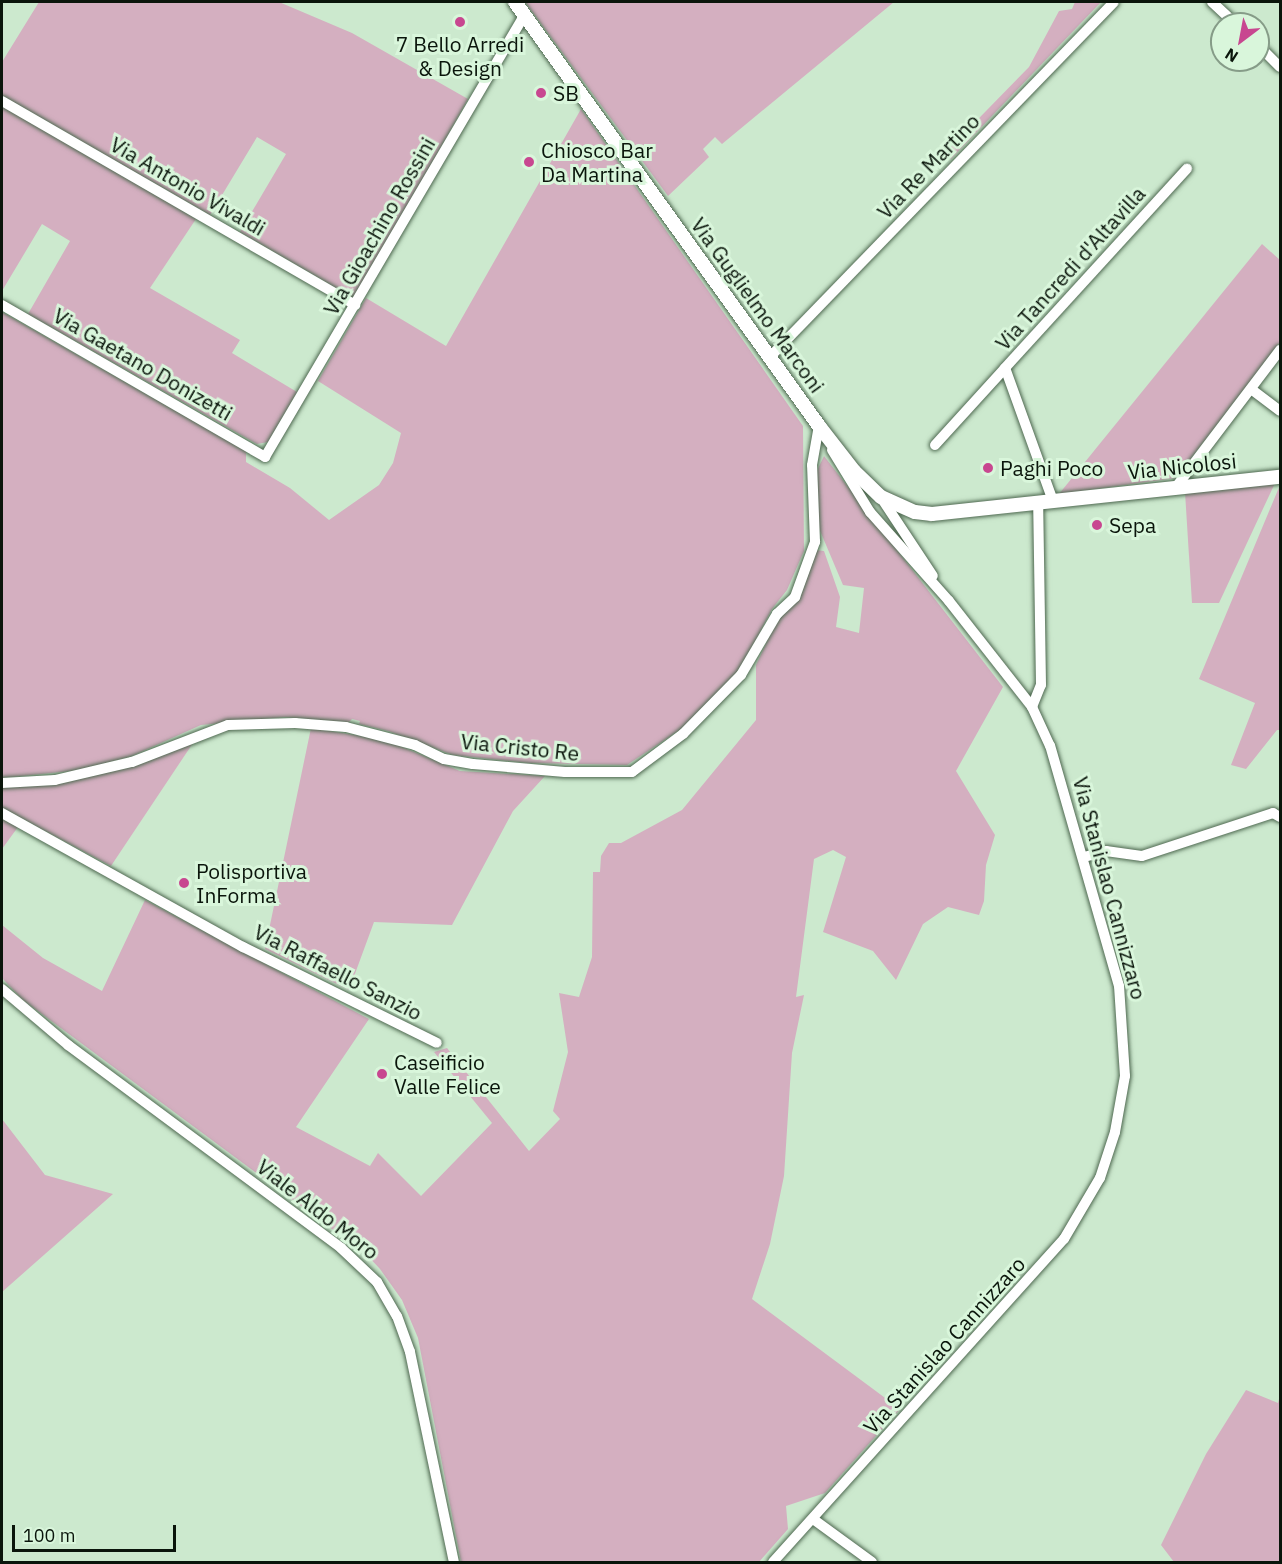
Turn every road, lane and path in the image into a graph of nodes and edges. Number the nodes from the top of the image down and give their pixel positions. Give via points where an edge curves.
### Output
1 (515, 2) edge
2 (1114, 2) edge
3 (525, 14) junction
4 (1270, 56) edge
5 (1281, 67) edge
6 (2, 100) edge
7 (1187, 169) dead end
8 (2, 304) edge
9 (355, 305) junction
10 (1281, 350) edge
11 (770, 357) junction
12 (1005, 368) junction
13 (1251, 389) junction
14 (1281, 411) edge
15 (819, 426) junction
16 (935, 445) dead end
17 (265, 457) joint
18 (1281, 477) edge
19 (1176, 487) junction
20 (881, 497) junction
21 (1053, 501) junction
22 (1038, 503) junction
23 (949, 601) junction
24 (1032, 707) junction
25 (2, 783) edge
26 (2, 813) edge
27 (1281, 817) edge
28 (1084, 857) junction
29 (2, 989) edge
30 (437, 1043) dead end
31 (813, 1519) junction
32 (454, 1563) edge
33 (772, 1563) edge
34 (872, 1563) edge

1 - 3 main road, Via Guglielmo Marconi
2 - 11 street, Via Re Martino
3 - 9 street, Via Gioachino Rossini
3 - 11 main road, Via Guglielmo Marconi
4 - 5 street
6 - 9 street, Via Antonio Vivaldi
7 - 12 street, Via Tancredi d'Altavilla
8 - 17 street, Via Gaetano Donizetti
9 - 17 street, Via Gioachino Rossini
10 - 13 street
11 - 15 main road, Via Guglielmo Marconi
12 - 16 street
12 - 21 street, Via Tancredi d'Altavilla
13 - 14 street
13 - 19 street
15 - 20 main road, Via Guglielmo Marconi via 854,471
15 - 23 street via 870,512
15 - 25 street, Via Cristo Re via 812,465 815,542 795,597 777,614 741,675 683,734 632,772 565,772 473,764 444,759 415,745 346,727 295,723 228,725 111,768 55,780
18 - 19 main road, Via Nicolosi
19 - 21 main road, Via Nicolosi
20 - 22 main road, Via Guglielmo Marconi via 915,512 932,514
20 - 23 street
21 - 22 main road, Via Nicolosi
22 - 24 street via 1041,685
23 - 24 street, Via Stanislao Cannizzaro
24 - 28 street, Via Stanislao Cannizzaro via 1050,746
26 - 30 street, Via Raffaello Sanzio via 243,946
27 - 28 street via 1273,813 1142,856 1106,851
28 - 31 street, Via Stanislao Cannizzaro via 1119,986 1124,1021 1121,1103 1108,1158 1079,1218 1049,1257
29 - 32 street, Viale Aldo Moro via 68,1045 341,1248 376,1282 398,1316 410,1352
31 - 33 street, Via Stanislao Cannizzaro
31 - 34 street

